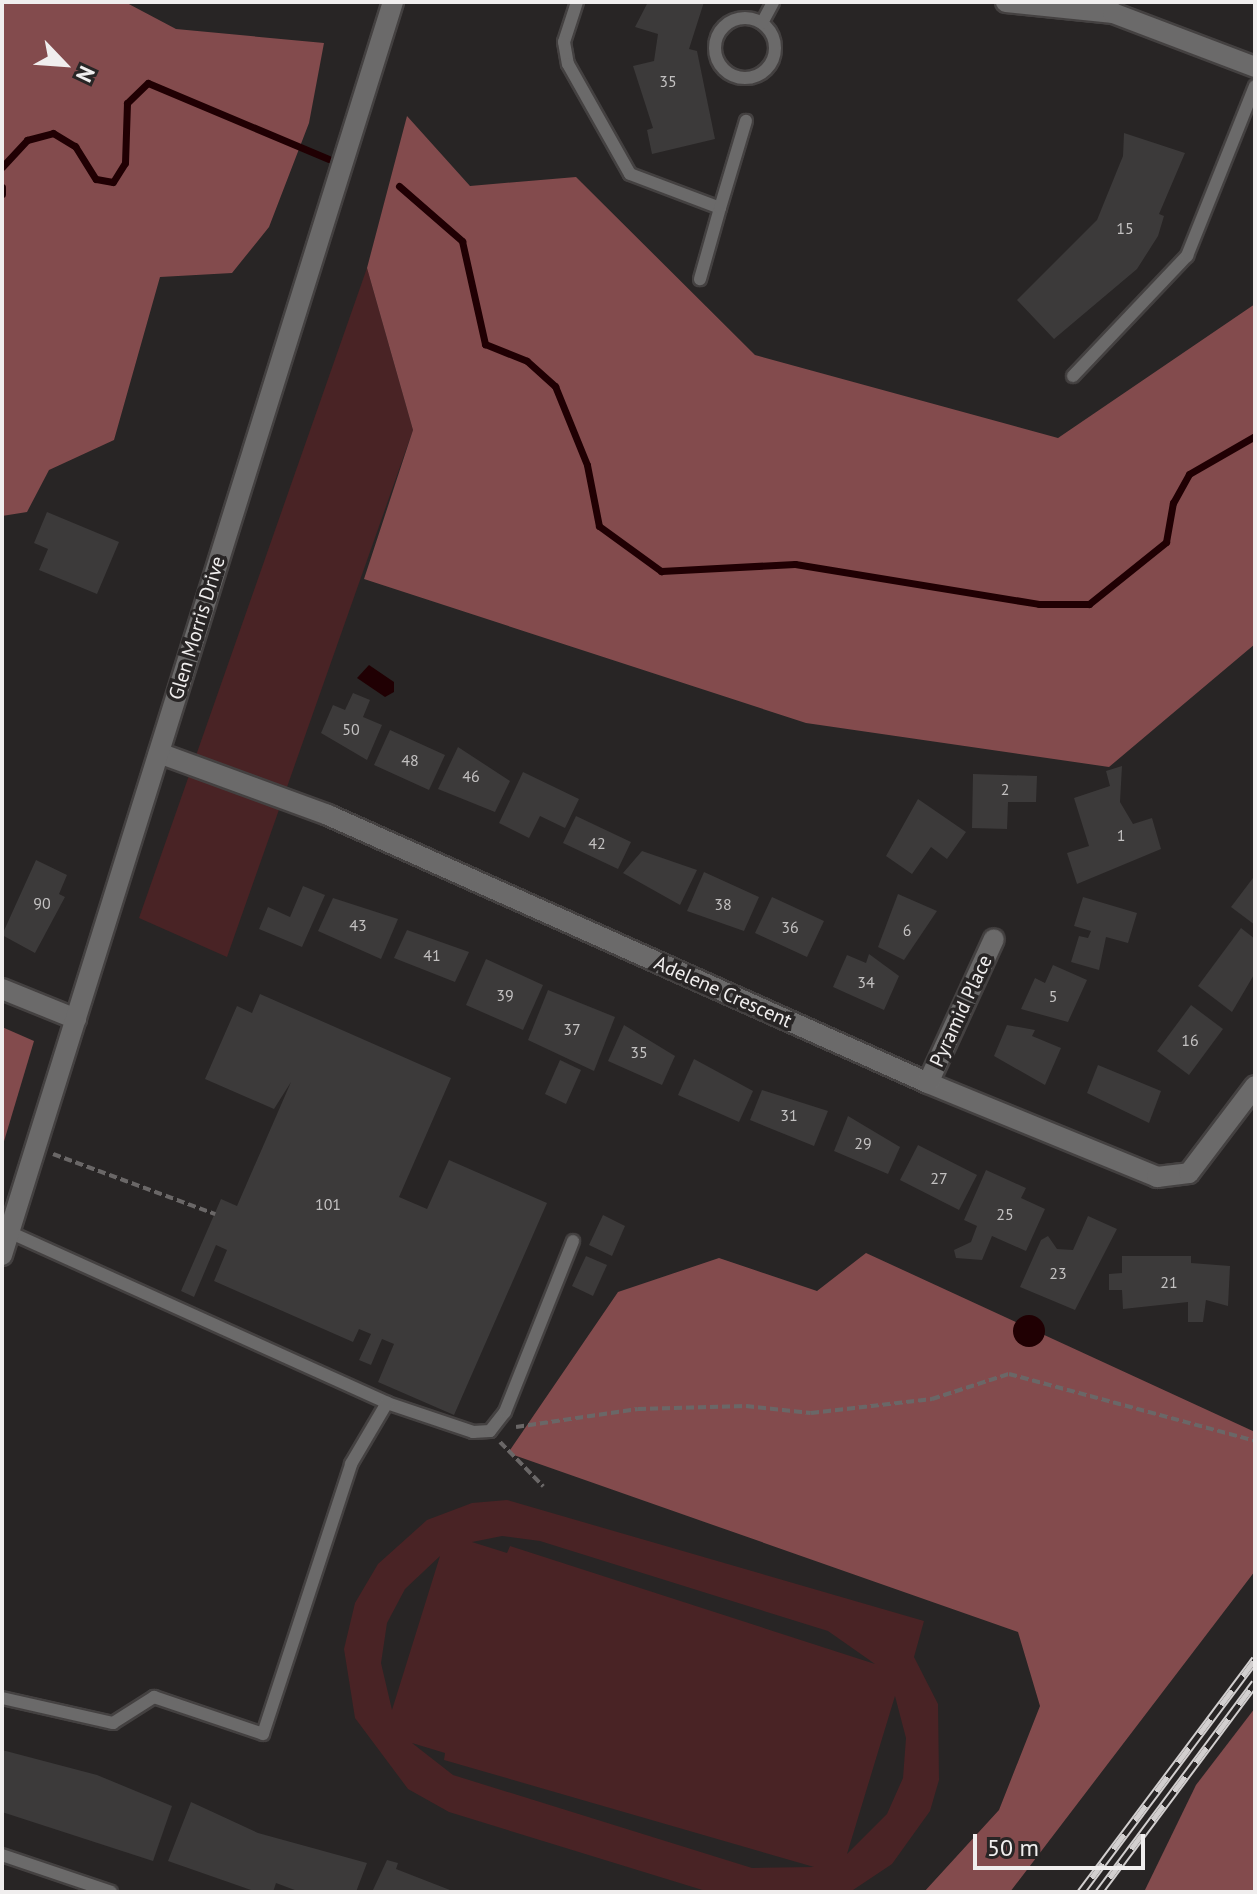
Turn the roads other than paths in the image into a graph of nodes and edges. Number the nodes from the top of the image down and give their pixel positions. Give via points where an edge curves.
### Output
1 (393, 2) edge
2 (577, 2) edge
3 (773, 2) edge
4 (1006, 2) edge
5 (1044, 5) edge
6 (762, 23) junction
7 (1255, 67) edge
8 (1255, 86) edge
9 (746, 121) dead end
10 (720, 208) junction
11 (700, 279) dead end
12 (1073, 376) dead end
13 (159, 753) junction
14 (994, 939) dead end
15 (2, 989) edge
16 (76, 1019) junction
17 (928, 1083) junction
18 (1255, 1086) edge
19 (9, 1232) junction
20 (573, 1241) dead end
21 (2, 1255) edge
22 (387, 1403) junction
23 (2, 1698) edge
24 (2, 1855) edge
25 (111, 1892) edge

1 - 13 street, Glen Morris Drive
2 - 10 lane via 564,42 568,64 630,174
3 - 6 lane
4 - 5 street
5 - 7 street via 1113,13
6 - 6 lane via 773,38 769,66 745,78 727,72 714,47 722,28 740,18
8 - 12 lane via 1187,256
9 - 10 lane
10 - 11 lane
13 - 16 street, Glen Morris Drive
13 - 17 street, Adelene Crescent via 328,815
14 - 17 street, Pyramid Place
15 - 16 street
16 - 19 street, Glen Morris Drive
17 - 18 street, Adelene Crescent via 1157,1177 1189,1173
19 - 21 street, Glen Morris Drive
19 - 22 lane
20 - 22 lane via 490,1431
22 - 23 lane via 351,1464 263,1734 154,1697 113,1723
24 - 25 lane

